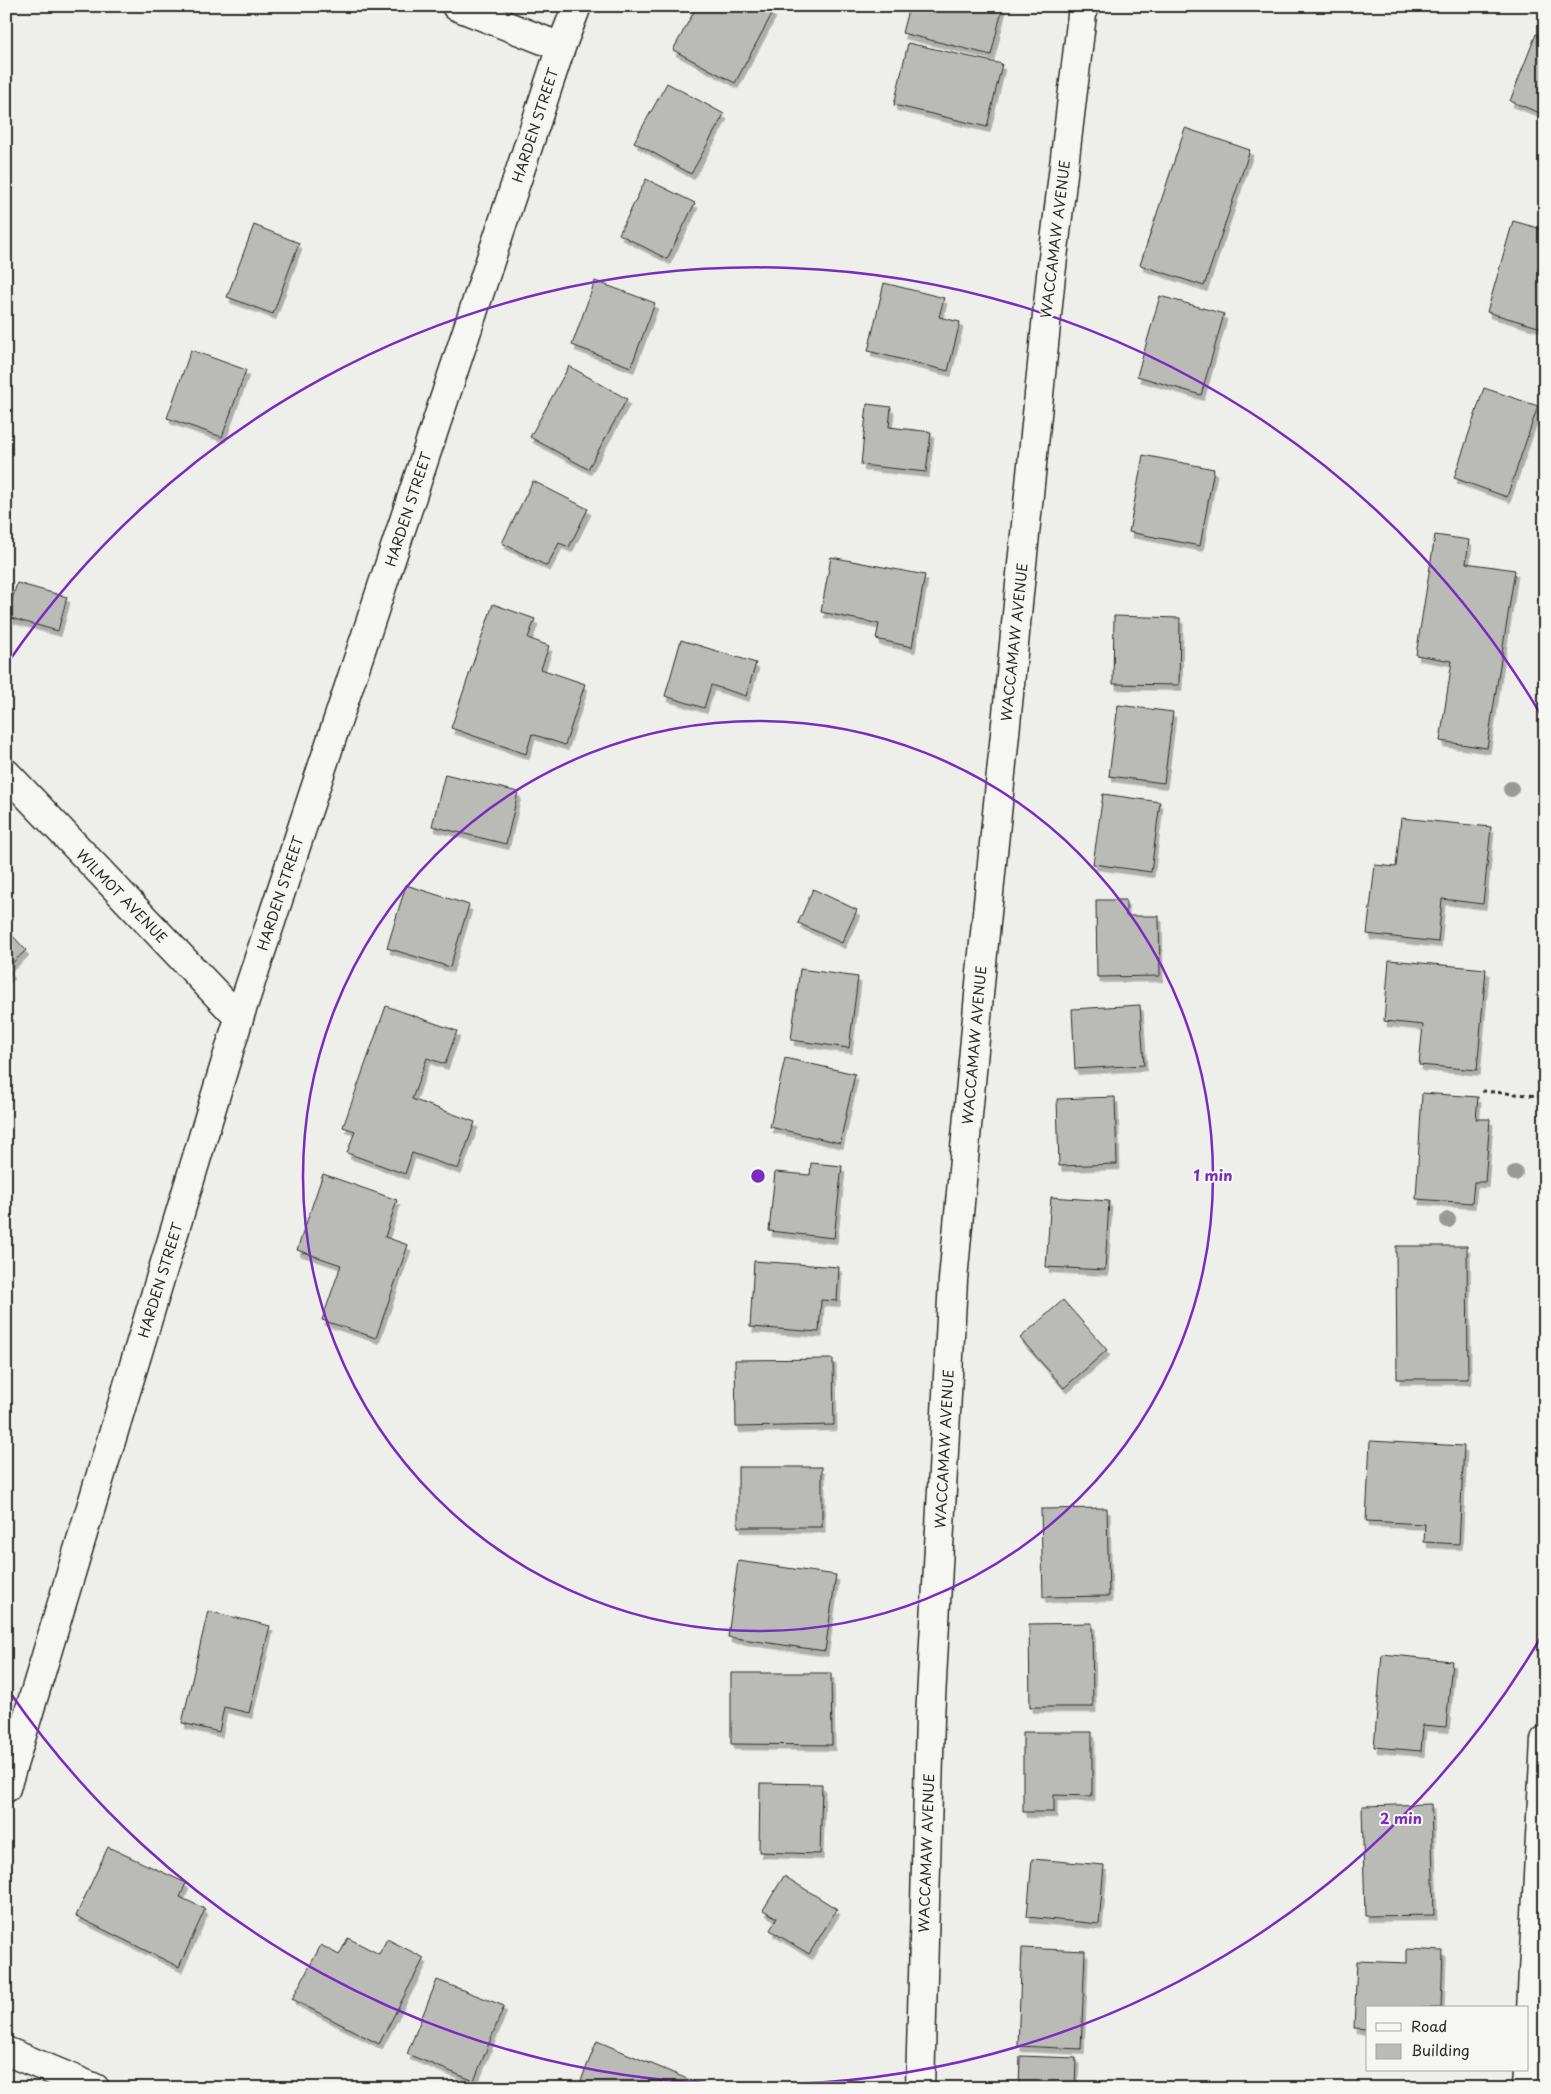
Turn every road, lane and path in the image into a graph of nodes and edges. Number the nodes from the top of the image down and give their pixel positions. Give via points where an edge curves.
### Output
1 (456, 6) edge
2 (577, 6) edge
3 (1083, 6) edge
4 (561, 47) junction
5 (6, 773) edge
6 (239, 1018) junction
7 (1482, 1091) dead end
8 (1539, 1096) dead end
9 (1545, 1740) edge
10 (6, 1788) edge
11 (6, 2052) edge
12 (1528, 2069) edge
13 (1528, 2072) edge
14 (95, 2088) edge
15 (920, 2088) edge
16 (1527, 2088) edge

1 - 4 street
2 - 4 street, HARDEN STREET
3 - 15 street, WACCAMAW AVENUE via 1048,304 982,954 953,1280 930,1718
4 - 6 street, HARDEN STREET
5 - 6 street, WILMOT AVENUE
6 - 10 street, HARDEN STREET
7 - 8 path
9 - 12 street
11 - 14 street
13 - 16 street

